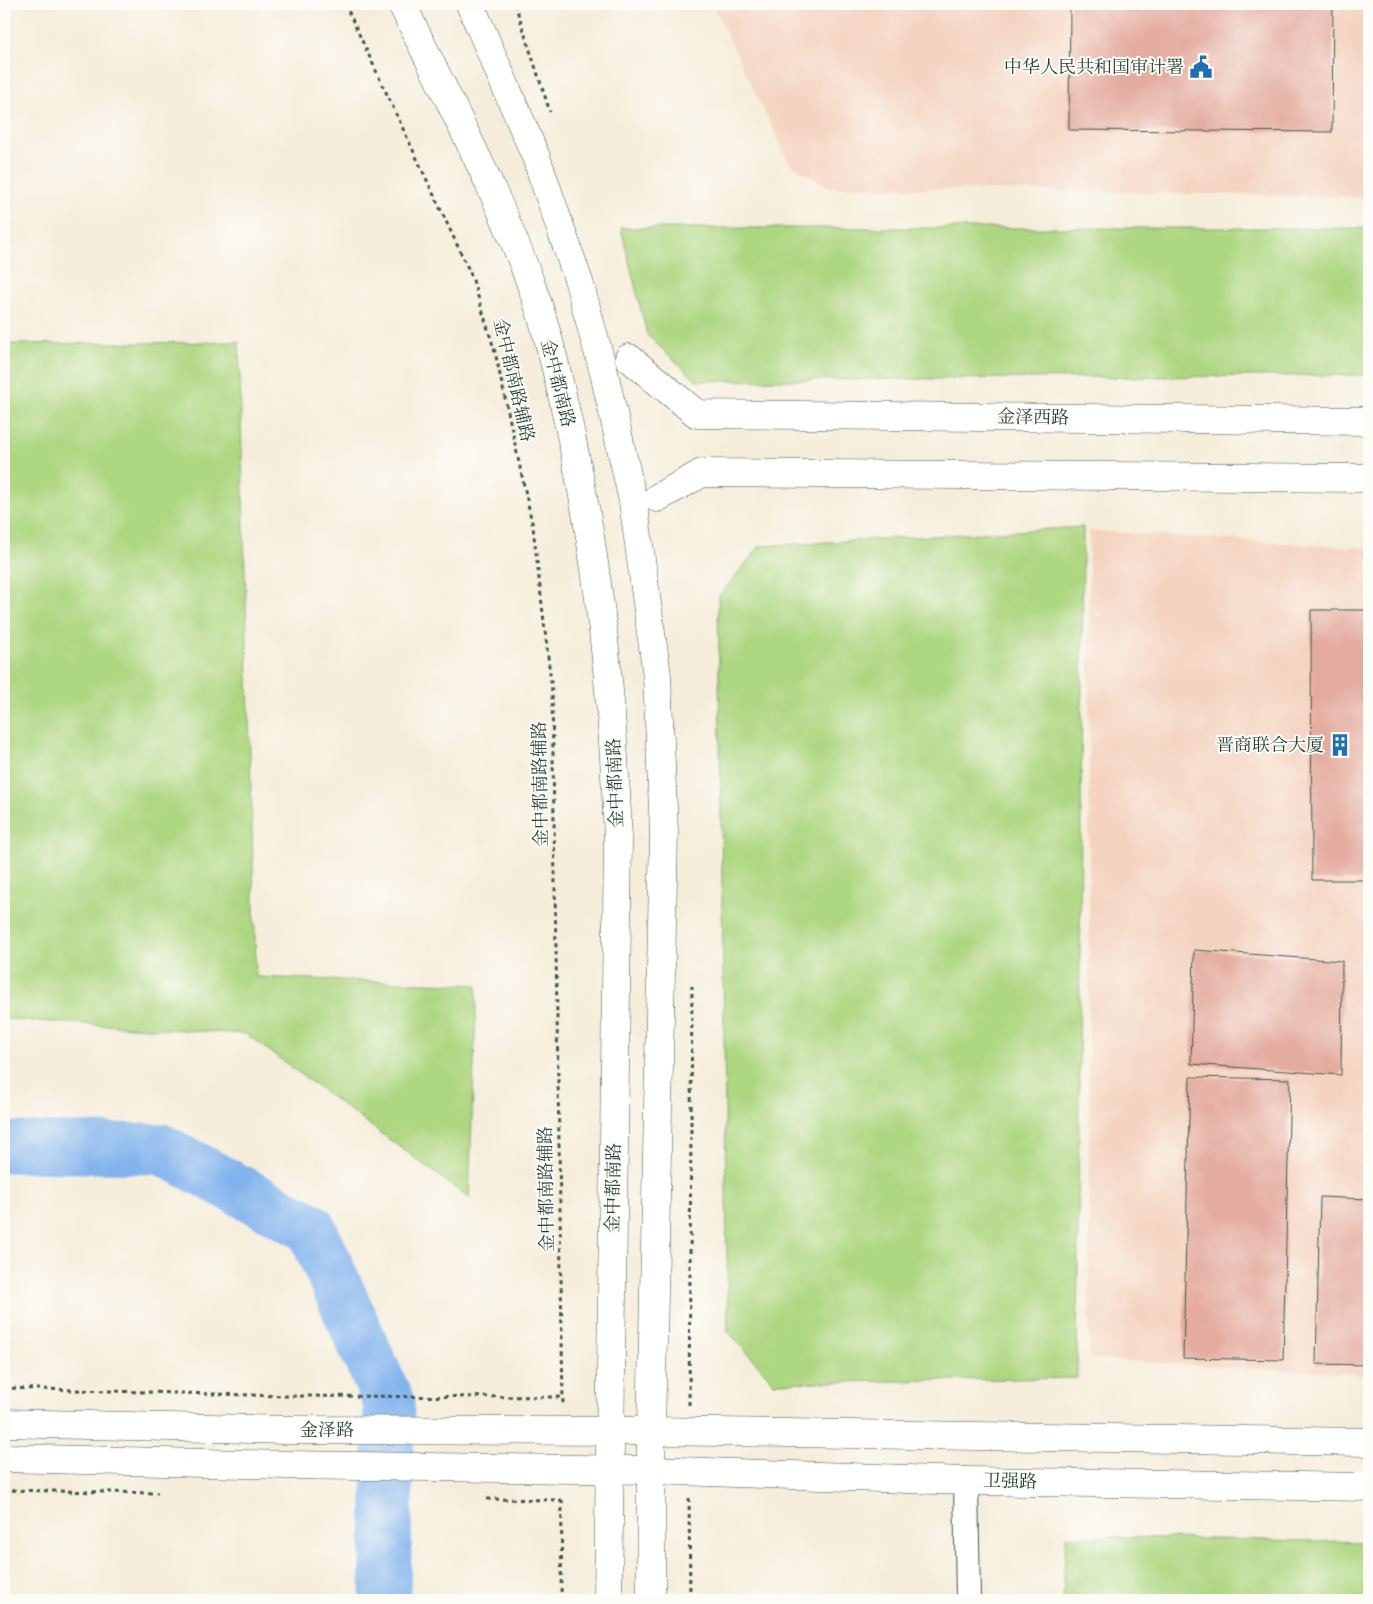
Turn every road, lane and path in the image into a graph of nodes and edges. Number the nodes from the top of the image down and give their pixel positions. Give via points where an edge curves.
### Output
1 (346, 4) edge
2 (402, 4) edge
3 (470, 4) edge
4 (629, 358) dead end
5 (1369, 421) edge
6 (1369, 478) edge
7 (657, 498) dead end
8 (4, 1388) edge
9 (563, 1397) junction
10 (4, 1423) edge
11 (563, 1430) junction
12 (609, 1430) junction
13 (651, 1431) junction
14 (1369, 1442) edge
15 (4, 1458) edge
16 (562, 1468) junction
17 (608, 1469) junction
18 (651, 1470) junction
19 (966, 1481) junction
20 (1369, 1487) edge
21 (4, 1490) edge
22 (160, 1493) dead end
23 (482, 1499) dead end
24 (562, 1500) junction
25 (561, 1600) edge
26 (608, 1600) edge
27 (651, 1600) edge
28 (968, 1600) edge

1 - 9 path, 金中都南路辅路 via 472,277 495,352 533,527 552,691
2 - 12 main road, 金中都南路 via 507,221 534,293 559,378 596,570 612,706 618,839
3 - 13 main road via 536,157 584,300 633,501 657,676 664,832
4 - 5 main road, 金泽西路 via 697,414
6 - 7 main road via 702,473
8 - 9 path, 金泽路 via 285,1396
9 - 11 path, 金中都南路辅路
10 - 11 main road, 金泽路 via 288,1430
11 - 12 main road, 金泽路
12 - 13 main road, 金泽路
12 - 17 main road, 金中都南路
13 - 14 main road
13 - 18 main road
15 - 16 main road, 金泽路
16 - 17 main road, 金泽路
16 - 24 path
17 - 18 main road, 金泽路
17 - 26 main road, 金中都南路
18 - 19 main road, 卫强路
18 - 27 main road
19 - 20 main road, 卫强路
19 - 28 street
21 - 22 path
23 - 24 path
24 - 25 path

